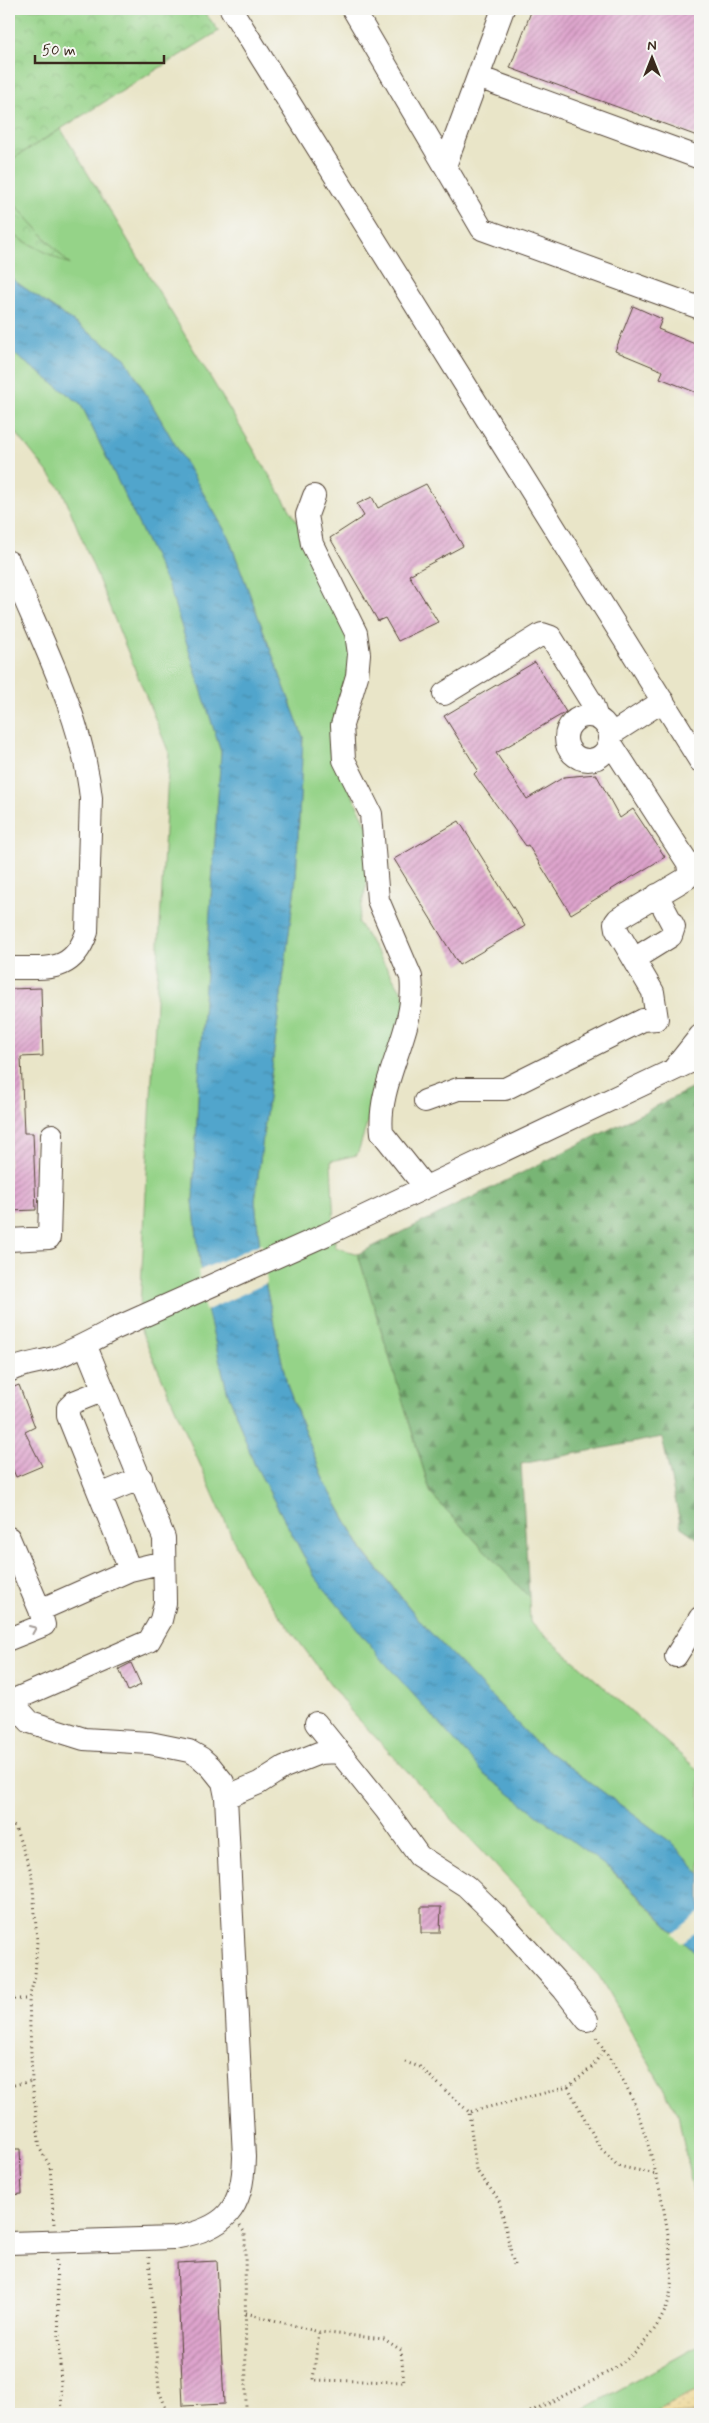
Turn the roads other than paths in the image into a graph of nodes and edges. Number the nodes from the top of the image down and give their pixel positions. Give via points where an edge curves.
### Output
1 (231, 9) edge
2 (353, 9) edge
3 (503, 9) edge
4 (478, 77) junction
5 (700, 158) edge
6 (445, 166) junction
7 (700, 308) edge
8 (314, 496) dead end
9 (9, 562) edge
10 (444, 694) dead end
11 (663, 701) junction
12 (606, 731) junction
13 (700, 761) edge
14 (657, 895) junction
15 (634, 959) junction
16 (9, 968) edge
17 (700, 1036) edge
18 (700, 1062) edge
19 (673, 1070) junction
20 (425, 1101) dead end
21 (52, 1136) dead end
22 (425, 1187) junction
23 (9, 1240) edge
24 (85, 1344) junction
25 (52, 1358) junction
26 (9, 1371) edge
27 (9, 1380) edge
28 (104, 1390) junction
29 (141, 1478) junction
30 (100, 1495) junction
31 (9, 1538) edge
32 (164, 1562) junction
33 (14, 1568) edge
34 (130, 1570) junction
35 (40, 1610) junction
36 (700, 1618) edge
37 (9, 1639) edge
38 (676, 1656) dead end
39 (10, 1701) edge
40 (316, 1723) dead end
41 (338, 1752) junction
42 (226, 1797) junction
43 (586, 2020) road end
44 (9, 2243) edge

1 - 11 street
2 - 6 street
3 - 4 street
4 - 5 street
4 - 6 street
6 - 7 street via 482,229
8 - 22 street via 307,515 312,544 356,633 359,654 358,676 342,725 344,760 371,814 378,900 411,978 410,1005 385,1099 382,1133
9 - 16 street via 74,719 91,798 86,932 82,947 74,957 57,967
10 - 12 street via 542,634 547,634 592,703
11 - 12 street
11 - 13 street
12 - 14 street via 688,863 686,878
14 - 15 street via 674,931
14 - 15 street via 615,923
15 - 20 street via 653,992 657,1020 643,1020 505,1089 458,1089
17 - 19 street
18 - 19 street via 690,1062
19 - 22 street
21 - 23 street via 49,1238
22 - 24 street
24 - 25 street
24 - 28 street
25 - 26 street
25 - 27 street via 24,1380
28 - 29 street
28 - 30 street via 68,1408 68,1416
29 - 30 street
29 - 32 street via 164,1538
30 - 34 street
31 - 33 street
32 - 34 street
32 - 39 street via 165,1602 161,1620 149,1641
33 - 35 street
34 - 35 street
37 -> 35 street via 44,1624
36 - 38 street
39 - 42 street via 30,1722 84,1738 150,1743 189,1751 211,1767 223,1782
40 - 41 street
41 - 42 street via 319,1753 284,1767 259,1783
41 - 43 street via 419,1856 466,1886 499,1918 564,1990
42 - 44 street via 244,2157 244,2180 239,2198 231,2213 198,2233 174,2238

